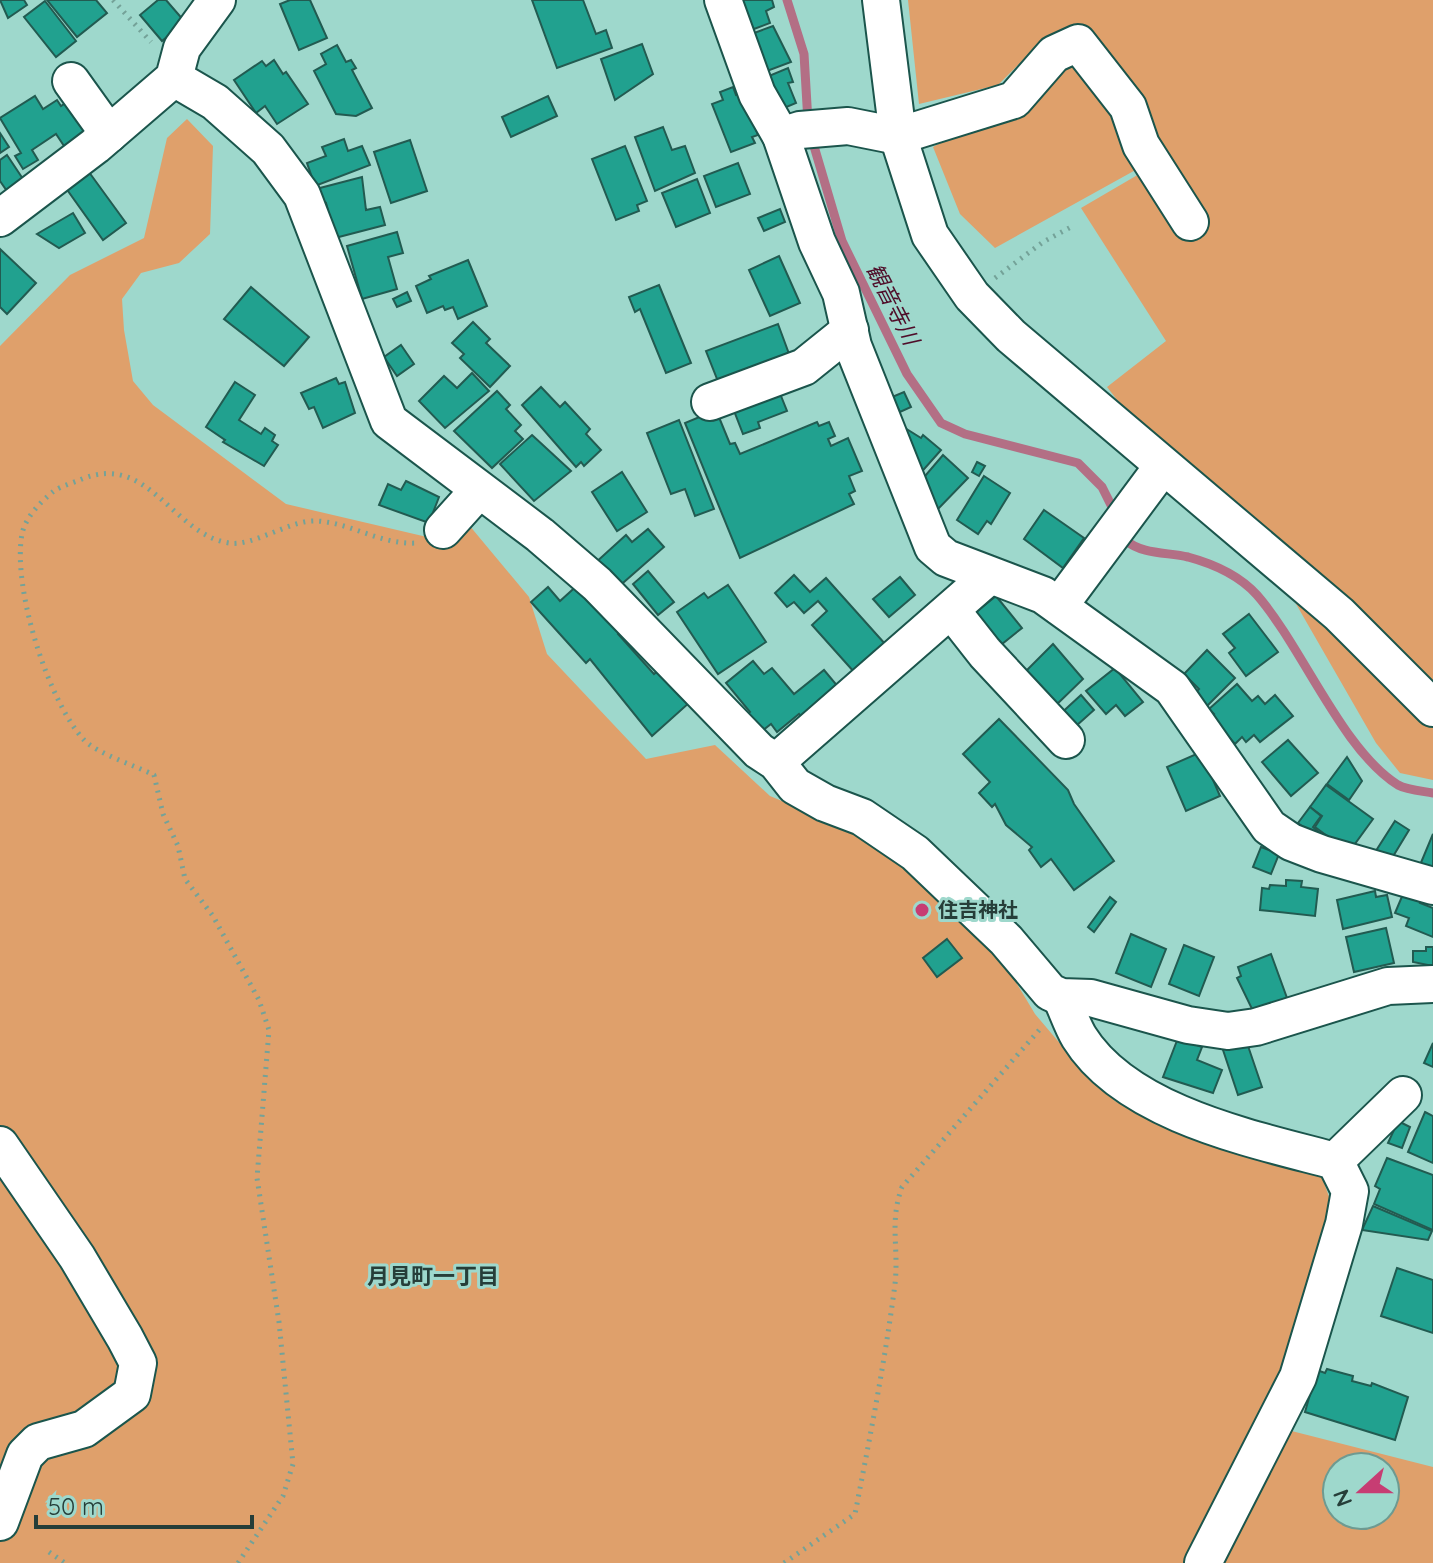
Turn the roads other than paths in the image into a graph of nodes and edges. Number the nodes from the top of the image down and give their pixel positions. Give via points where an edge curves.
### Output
1 (217, 0) edge
2 (723, 0) edge
3 (881, 0) edge
4 (175, 74) junction
5 (71, 81) dead end
6 (799, 131) junction
7 (109, 134) junction
8 (898, 136) junction
9 (0, 218) edge
10 (1190, 222) dead end
11 (850, 330) junction
12 (710, 402) dead end
13 (1163, 466) junction
14 (478, 491) junction
15 (443, 530) road end
16 (989, 576) junction
17 (1059, 606) junction
18 (952, 611) junction
19 (1433, 708) edge
20 (1066, 740) dead end
21 (776, 762) junction
22 (1433, 886) edge
23 (1433, 984) edge
24 (1064, 1004) junction
25 (1403, 1095) dead end
26 (0, 1145) edge
27 (1335, 1161) junction
28 (0, 1522) edge
29 (1203, 1563) edge

1 - 4 street via 182,48
2 - 6 street via 757,94
3 - 8 street
4 - 7 street
4 - 14 street via 215,102 277,161 302,195 389,421
5 - 7 street
6 - 8 street via 848,126
6 - 11 street via 817,242 841,293
7 - 9 street
8 - 10 street via 1014,100 1054,54 1078,43 1128,107 1141,145
8 - 13 street via 930,235 972,296
11 - 12 street via 804,367
11 - 16 street via 927,538 946,558
13 - 17 street
13 - 19 street via 1339,614
14 - 15 street
14 - 21 street via 597,584 759,751
16 - 17 street
16 - 18 street
17 - 22 street via 1172,688 1269,827 1322,854
18 - 20 street
18 - 21 street
21 - 24 street via 795,786 862,817 915,853
23 - 24 street via 1388,986 1228,1031 1091,998
24 - 27 street via 1096,1059 1157,1103 1254,1139
25 - 27 street
26 - 28 street via 77,1257 138,1363 132,1394 84,1429 38,1442 25,1455
27 - 29 street via 1350,1191 1298,1377

